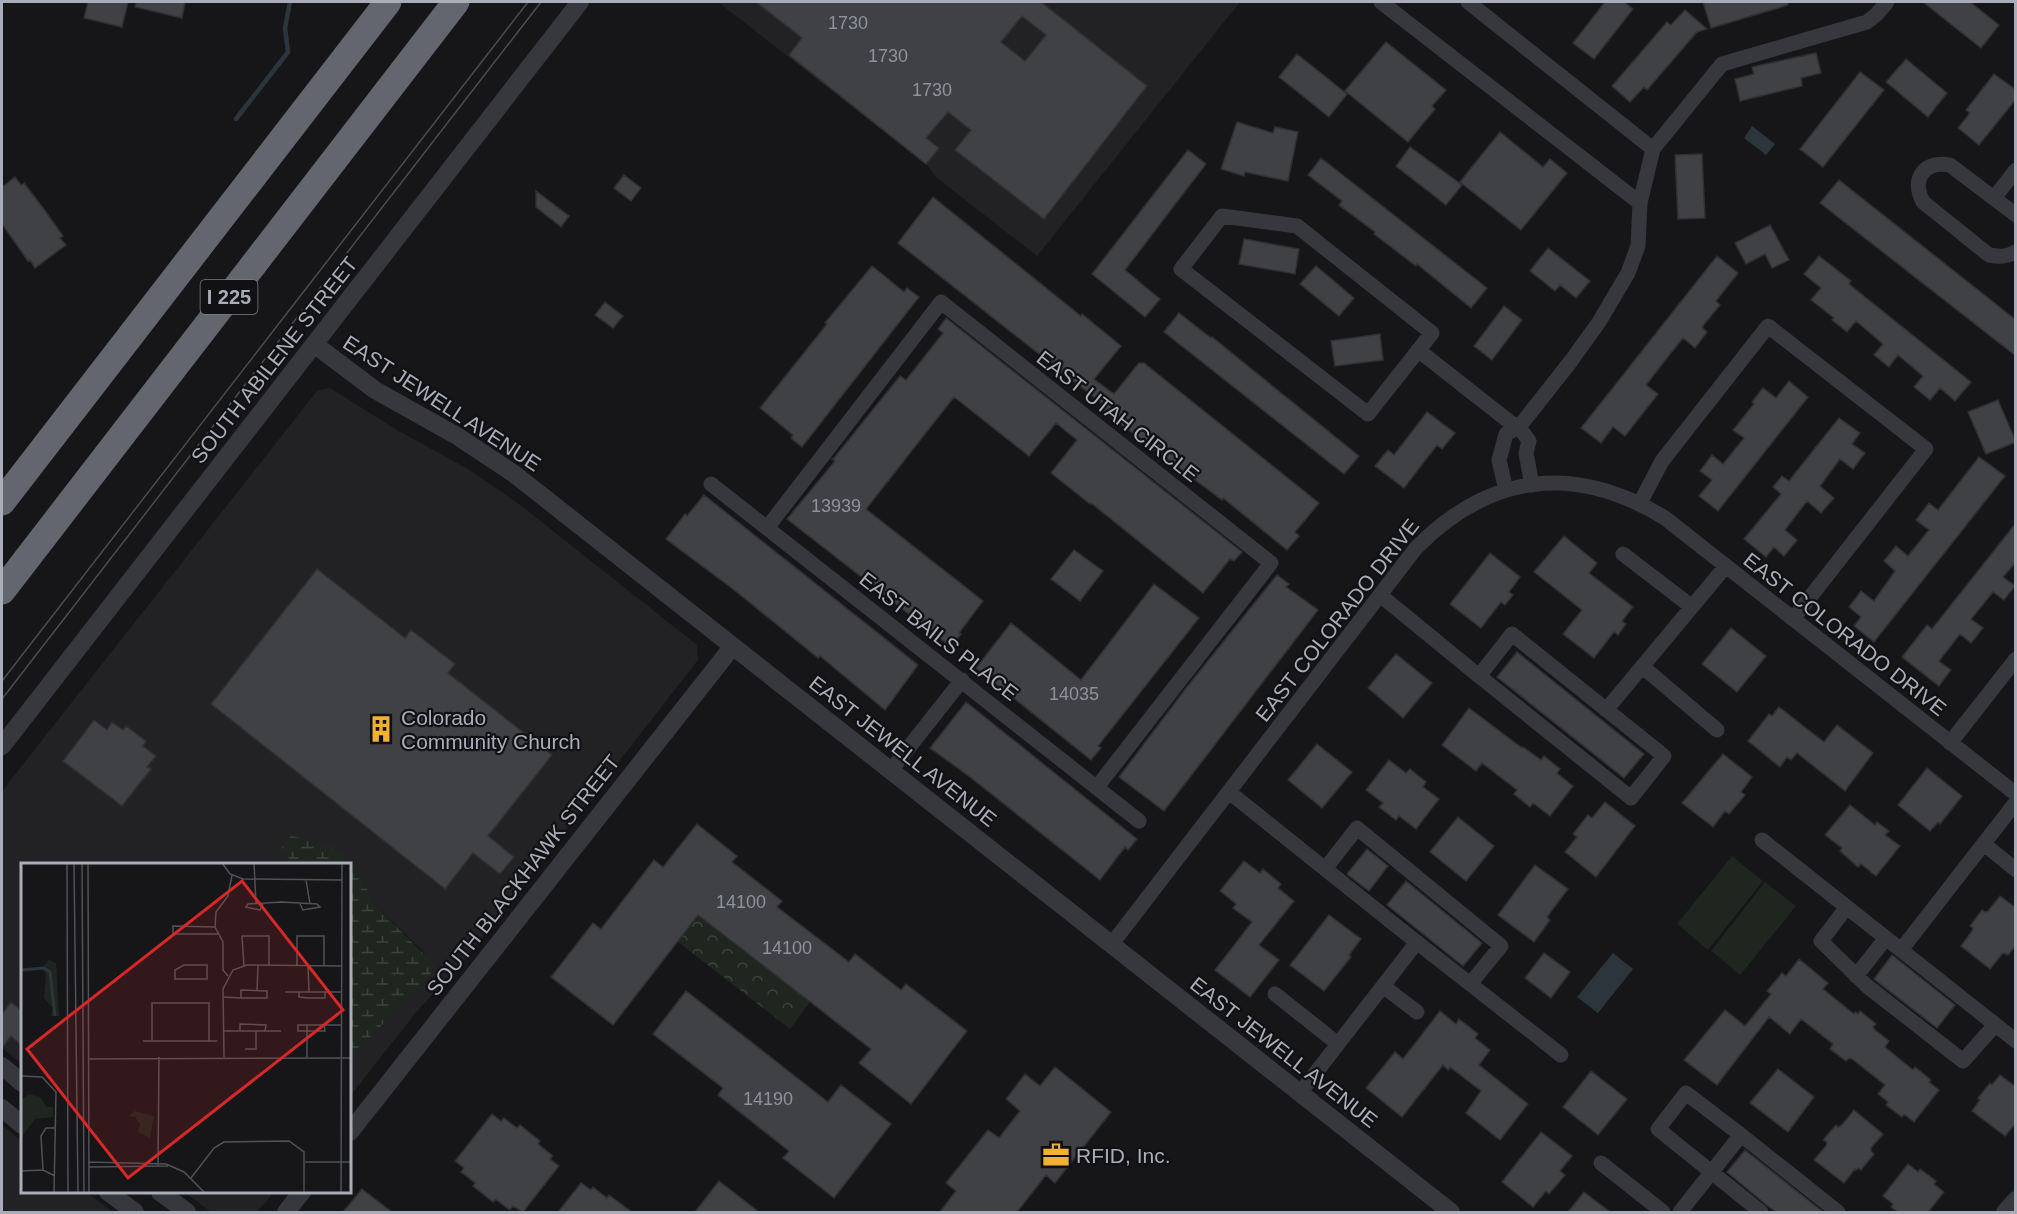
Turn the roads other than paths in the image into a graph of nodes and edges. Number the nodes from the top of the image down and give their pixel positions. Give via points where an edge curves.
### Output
1 (388, 2) edge
2 (456, 2) edge
3 (580, 2) edge
4 (1381, 2) edge
5 (1468, 2) edge
6 (1887, 2) edge
7 (1653, 149) junction
8 (2016, 170) edge
9 (1994, 198) junction
10 (1640, 203) junction
11 (2016, 215) edge
12 (2016, 252) edge
13 (314, 344) junction
14 (1419, 350) junction
15 (1519, 427) junction
16 (711, 484) dead end
17 (1532, 485) junction
18 (1506, 490) junction
19 (2, 502) edge
20 (1640, 503) junction
21 (767, 528) junction
22 (1623, 554) dead end
23 (1726, 566) junction
24 (2, 591) edge
25 (1380, 595) junction
26 (1692, 607) junction
27 (1792, 619) junction
28 (733, 646) junction
29 (2016, 659) edge
30 (1642, 667) junction
31 (1479, 676) junction
32 (962, 680) junction
33 (1606, 710) junction
34 (1718, 730) dead end
35 (1950, 743) junction
36 (2, 746) edge
37 (891, 770) junction
38 (1097, 787) junction
39 (1228, 792) junction
40 (2016, 794) edge
41 (2016, 802) edge
42 (1139, 821) dead end
43 (1762, 840) dead end
44 (1984, 844) junction
45 (1325, 869) junction
46 (2016, 870) edge
47 (1847, 907) junction
48 (1886, 938) junction
49 (1417, 942) junction
50 (1111, 945) junction
51 (1901, 950) junction
52 (1856, 976) junction
53 (1470, 984) junction
54 (1383, 986) junction
55 (1275, 994) dead end
56 (1417, 1012) dead end
57 (1995, 1024) junction
58 (2016, 1041) edge
59 (1338, 1044) junction
60 (1561, 1055) dead end
61 (2, 1066) edge
62 (21, 1082) edge
63 (1300, 1093) junction
64 (2, 1108) edge
65 (21, 1124) edge
66 (351, 1131) edge
67 (1741, 1135) junction
68 (1600, 1164) dead end
69 (1710, 1172) junction
70 (111, 1193) edge
71 (163, 1193) edge
72 (300, 1193) edge
73 (2016, 1200) edge
74 (135, 1212) edge
75 (187, 1212) edge
76 (286, 1212) edge
77 (1451, 1212) edge
78 (1663, 1212) edge
79 (1680, 1212) edge
80 (1761, 1212) edge
81 (1838, 1212) edge
82 (2006, 1212) edge

1 - 19 highway, I 225
2 - 24 highway, I 225
3 - 13 street, SOUTH ABILENE STREET
4 - 10 street
5 - 7 street
6 - 7 street via 1866,22 1722,64
7 - 10 street
8 - 9 street
9 - 11 street
9 - 12 street via 1950,165 1928,167 1918,182 1923,202 1989,255 2009,256
10 - 15 street via 1638,246 1628,273 1599,322
13 - 28 street, EAST JEWELL AVENUE via 375,390 513,473
13 - 36 street, SOUTH ABILENE STREET
14 - 14 street via 1432,333 1297,226 1222,216 1181,269 1368,414
14 - 15 street
15 - 17 street via 1529,441 1526,453
15 - 18 street via 1506,434 1499,460
16 - 21 street, EAST BAILS PLACE
17 - 18 street, EAST COLORADO DRIVE
17 - 20 street, EAST COLORADO DRIVE via 1590,486
18 - 25 street, EAST COLORADO DRIVE via 1477,501 1436,527
20 - 23 street, EAST COLORADO DRIVE
20 - 27 street via 1662,461 1768,326 1926,449
21 - 32 street, EAST BAILS PLACE
21 - 38 street, EAST UTAH CIRCLE via 941,302 1271,563
22 - 26 street
23 - 26 street
23 - 27 street, EAST COLORADO DRIVE
25 - 31 street
25 - 39 street, EAST COLORADO DRIVE
26 - 30 street
27 - 35 street, EAST COLORADO DRIVE
28 - 37 street, EAST JEWELL AVENUE
28 - 66 street, SOUTH BLACKHAWK STREET
29 - 35 street
30 - 33 street
30 - 34 street
31 - 33 street via 1512,634
31 - 33 street via 1631,798 1664,756
32 - 37 street
32 - 38 street, EAST BAILS PLACE
35 - 40 street, EAST COLORADO DRIVE
37 - 50 street, EAST JEWELL AVENUE
38 - 42 street, EAST BAILS PLACE
39 - 45 street
39 - 50 street, EAST COLORADO DRIVE
41 - 44 street
43 - 47 street
44 - 46 street
44 - 51 street
45 - 49 street
45 - 53 street via 1357,828 1501,946
47 - 48 street
47 - 52 street via 1821,941
48 - 51 street
48 - 52 street
49 - 53 street
49 - 54 street
50 - 63 street, EAST JEWELL AVENUE
51 - 57 street
52 - 57 street via 1963,1061
53 - 60 street
54 - 56 street
54 - 59 street
55 - 59 street
57 - 58 street
59 - 63 street
61 - 62 street
63 - 77 street, EAST JEWELL AVENUE
64 - 65 street
67 - 69 street
67 - 69 street via 1686,1093 1658,1130
67 - 81 street
68 - 78 street
69 - 79 street
69 - 80 street
70 - 74 street
71 - 75 street
72 - 76 street
73 - 82 street

